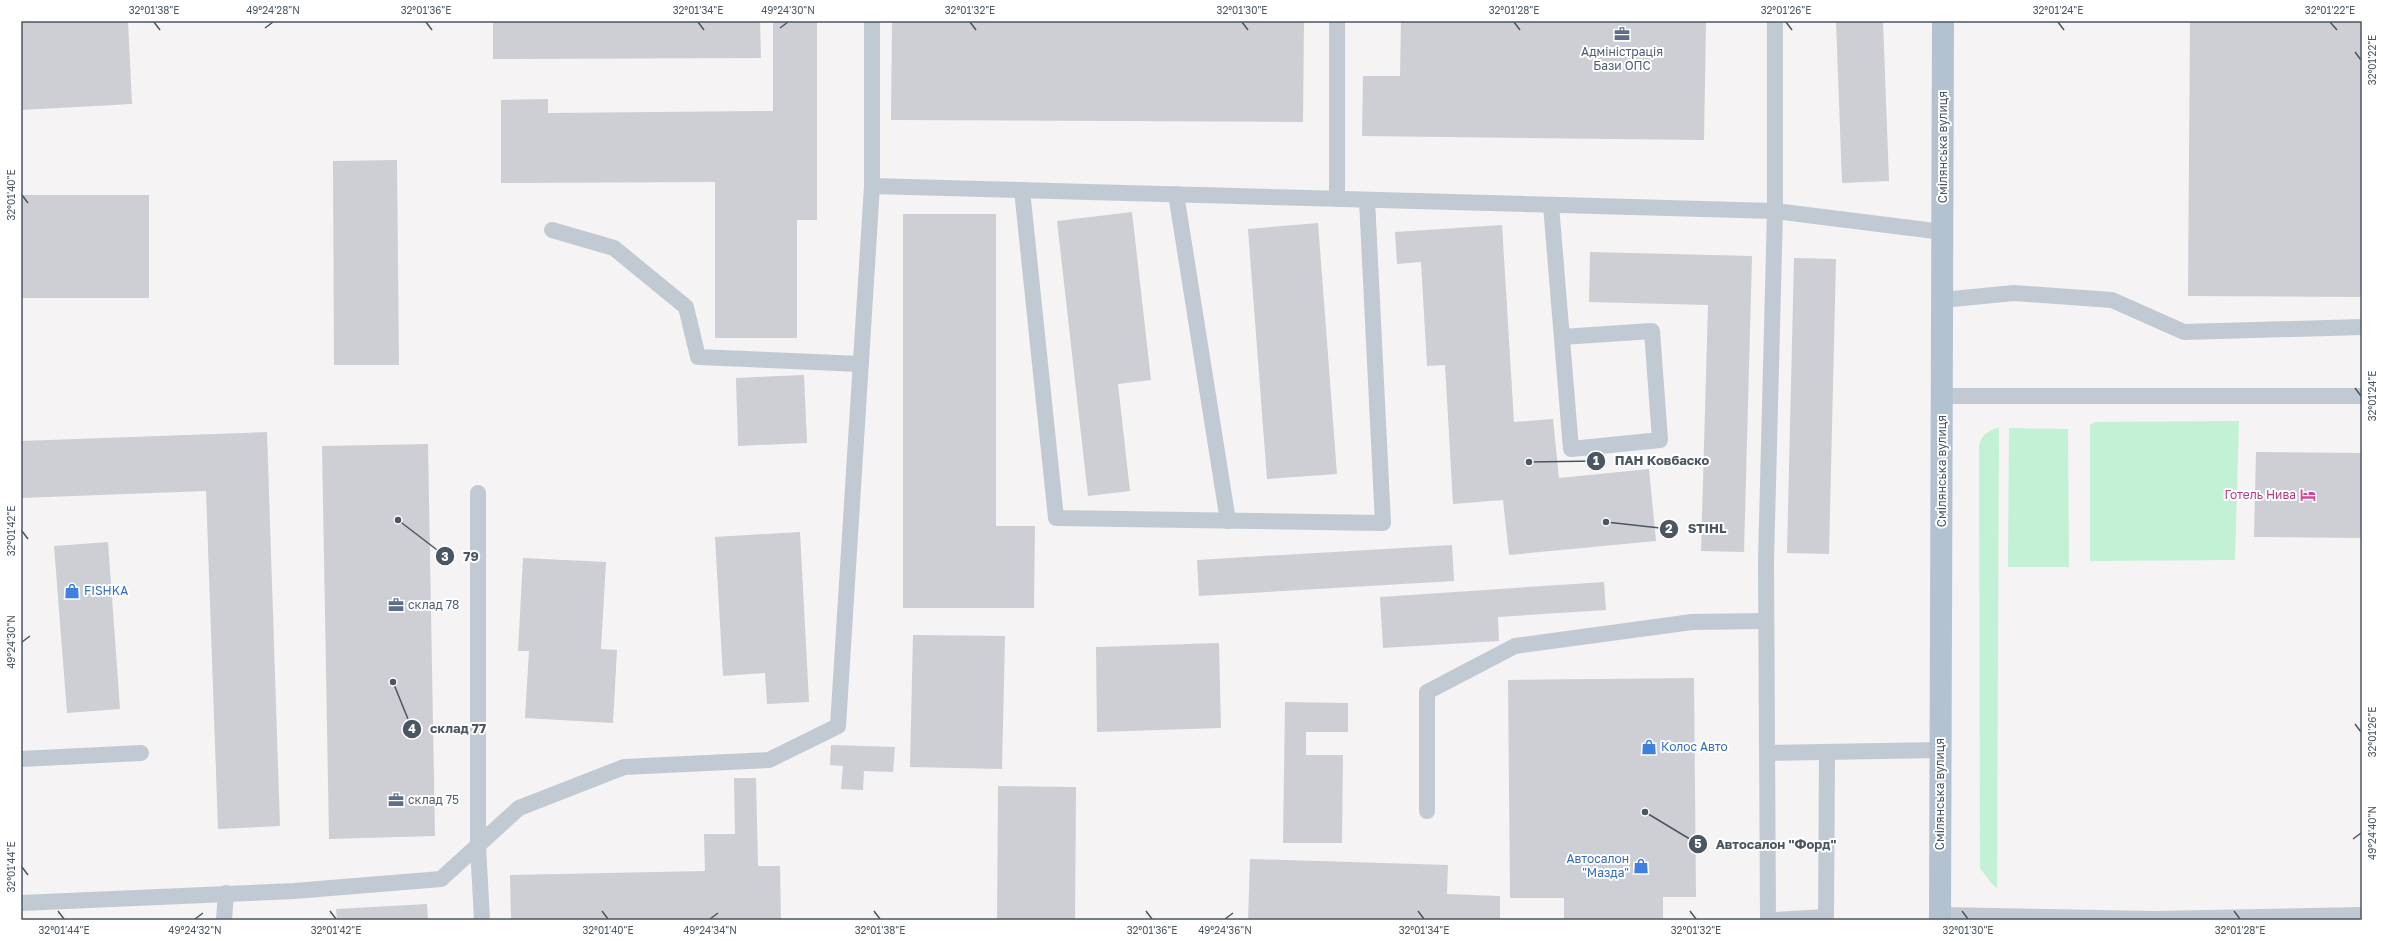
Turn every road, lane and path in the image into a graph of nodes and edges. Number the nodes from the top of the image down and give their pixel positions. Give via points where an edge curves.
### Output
1 (872, 21) edge
2 (1337, 21) edge
3 (1775, 21) edge
4 (1943, 21) edge
5 (872, 186) junction
6 (1022, 190) junction
7 (1176, 194) junction
8 (1337, 199) junction
9 (1367, 200) junction
10 (1551, 205) junction
11 (1775, 211) junction
12 (552, 230) dead end
13 (1943, 232) junction
14 (1942, 300) junction
15 (2362, 327) edge
16 (1562, 337) junction
17 (860, 364) junction
18 (1943, 396) junction
19 (2362, 396) edge
20 (478, 493) dead end
21 (1228, 521) junction
22 (1766, 621) junction
23 (1941, 750) junction
24 (1827, 752) junction
25 (141, 753) dead end
26 (1767, 753) junction
27 (21, 759) edge
28 (1427, 811) dead end
29 (478, 846) junction
30 (226, 893) junction
31 (21, 903) edge
32 (2362, 915) edge
33 (1940, 918) edge
34 (224, 920) edge
35 (482, 920) edge
36 (1768, 920) edge
37 (1774, 920) edge

1 - 5 lane
2 - 8 lane
3 - 11 lane
4 - 13 main road, Смілянська вулиця
5 - 6 lane
5 - 17 lane
6 - 7 lane
6 - 21 lane via 1056,518
7 - 8 lane
7 - 21 lane
8 - 9 lane
9 - 10 lane
9 - 21 lane via 1383,523
10 - 11 lane
10 - 16 lane
11 - 13 lane
11 - 22 lane
12 - 17 lane via 614,248 686,307 698,357
13 - 14 main road, Смілянська вулиця
14 - 15 lane via 2014,293 2112,300 2184,332
14 - 18 main road, Смілянська вулиця
16 - 16 lane via 1571,449 1660,440 1652,331
17 - 29 lane via 838,726 769,760 624,767 519,808
18 - 19 lane
18 - 23 main road, Смілянська вулиця
20 - 29 lane
22 - 26 lane
22 - 28 lane via 1692,622 1515,646 1427,692
23 - 24 lane
23 - 33 main road, Смілянська вулиця
24 - 26 lane
24 - 37 lane via 1826,917
25 - 27 lane
26 - 36 lane
29 - 30 lane via 441,879 294,891
29 - 35 lane
30 - 31 lane
30 - 34 lane
32 - 33 lane via 2154,919

